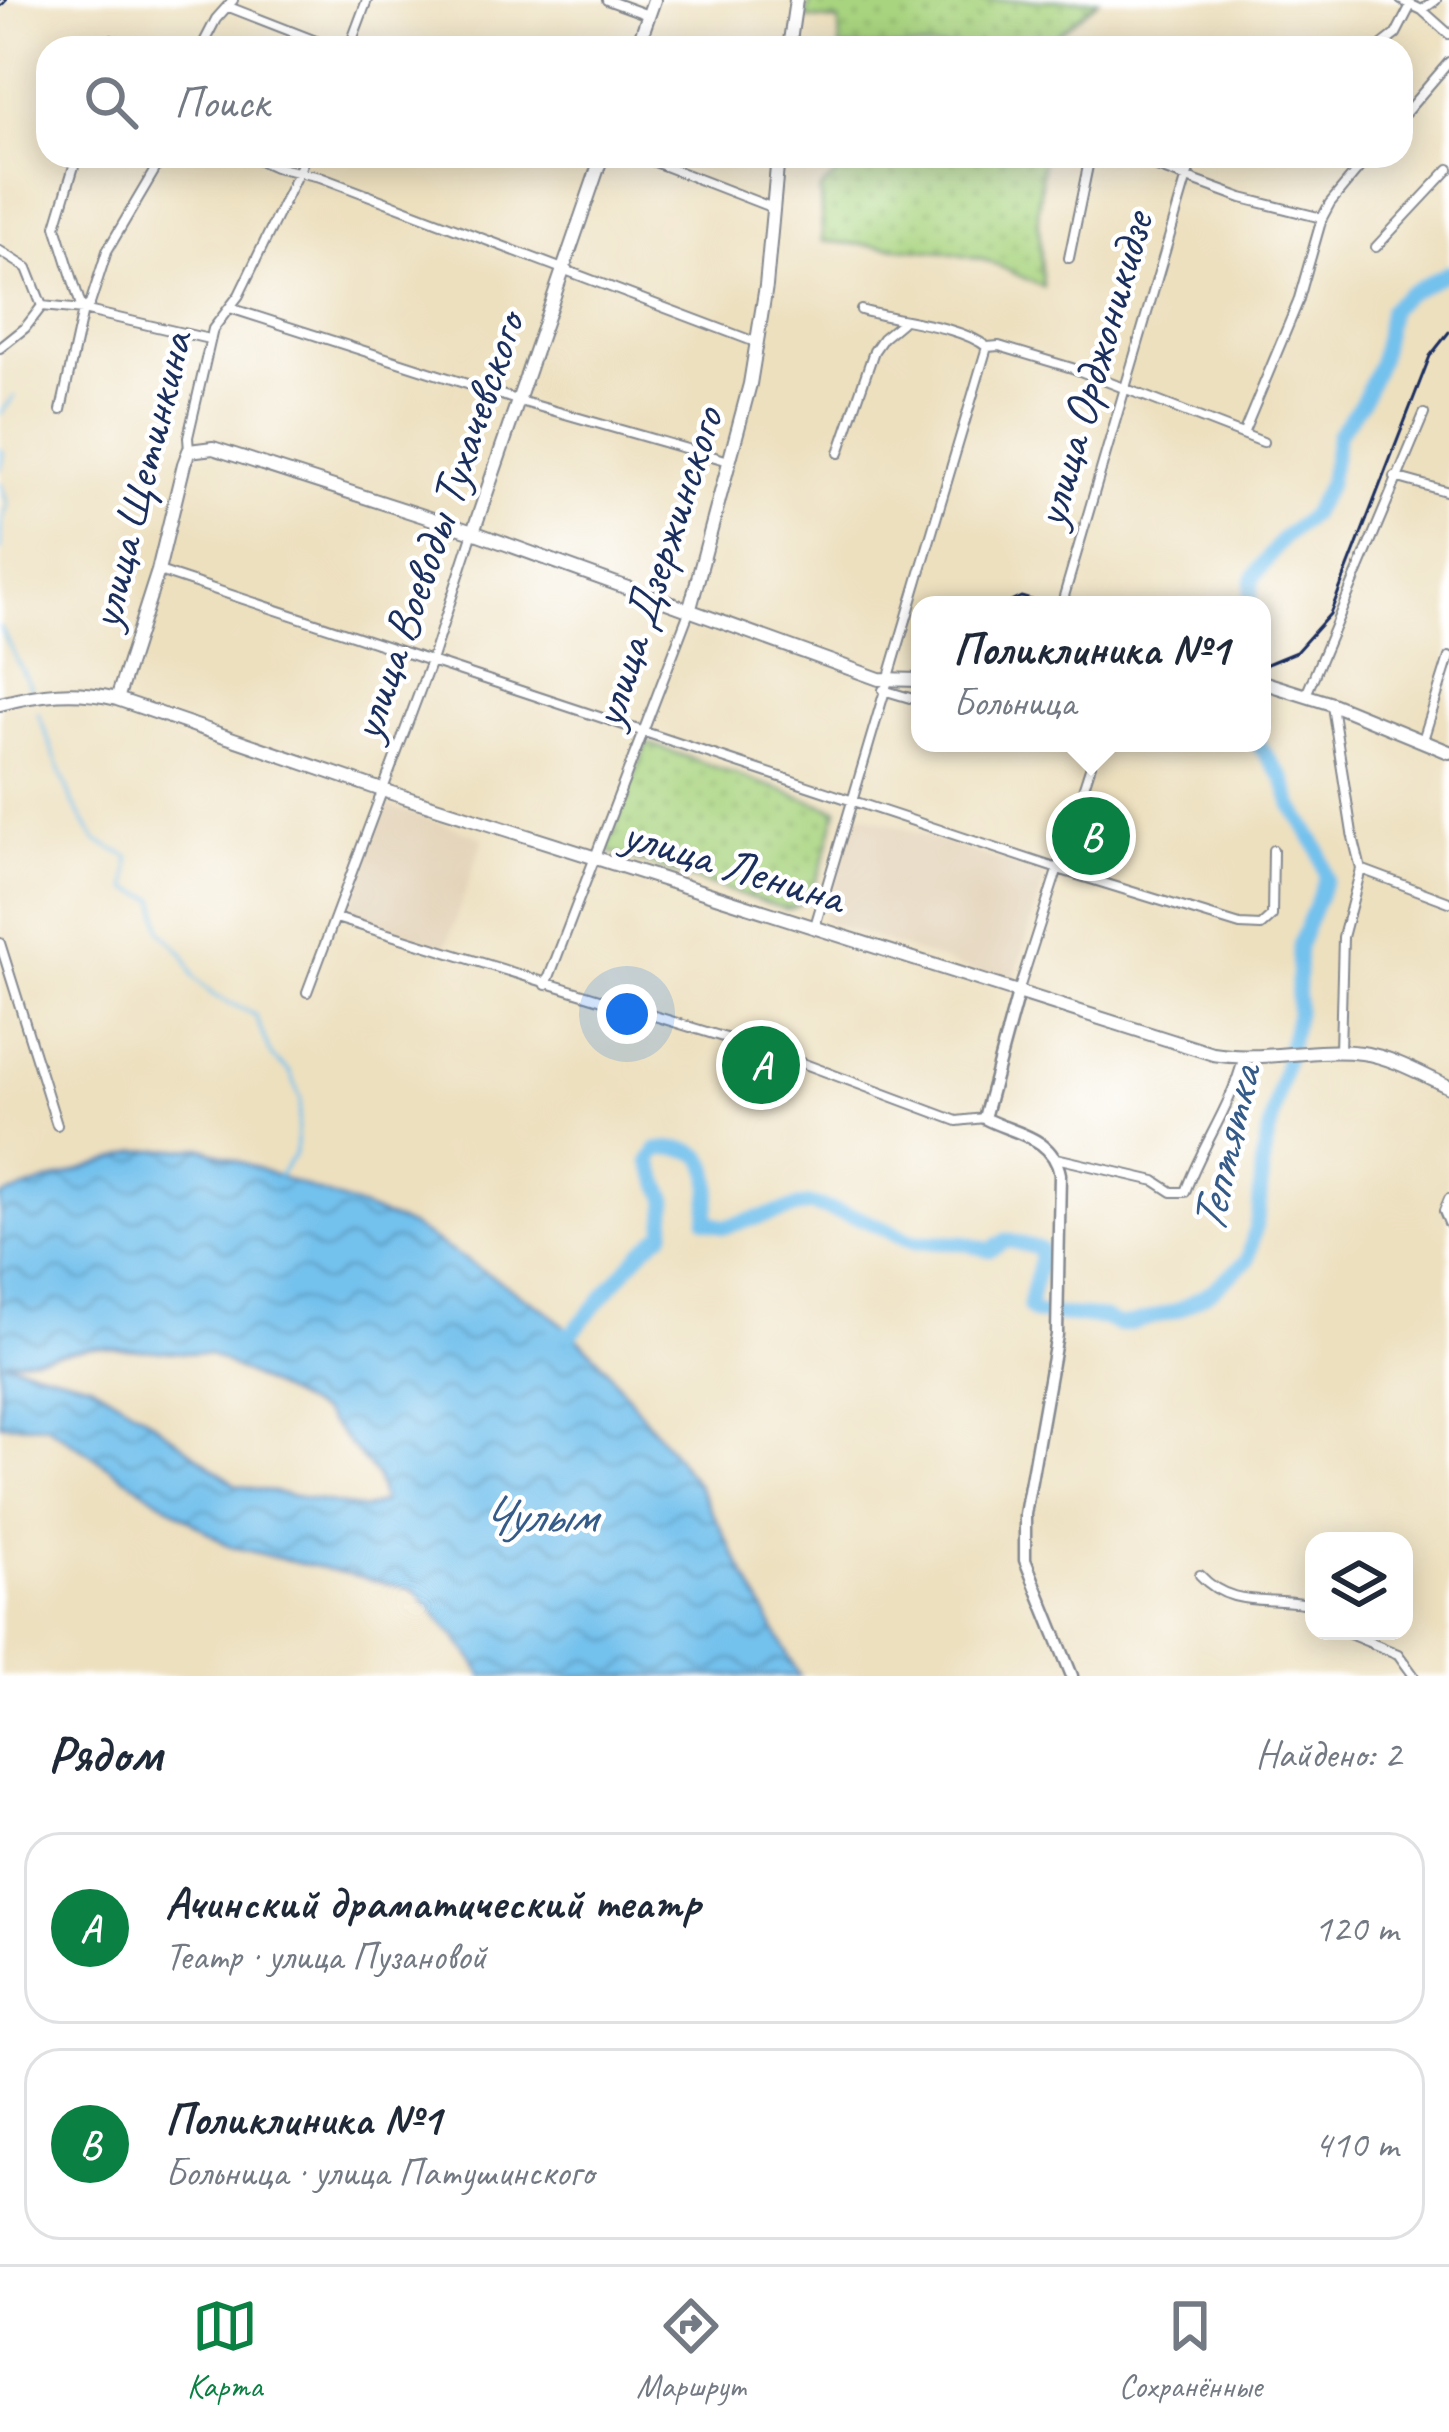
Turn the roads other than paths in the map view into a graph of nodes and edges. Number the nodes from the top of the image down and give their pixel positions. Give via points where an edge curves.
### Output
1 (367, 0) edge
2 (607, 0) edge
3 (654, 0) edge
4 (796, 0) edge
5 (1436, 0) edge
6 (1406, 3) edge
7 (231, 4) edge
8 (1422, 10) junction
9 (649, 15) junction
10 (1449, 34) edge
11 (207, 36) edge
12 (306, 36) edge
13 (354, 36) edge
14 (641, 36) edge
15 (791, 36) edge
16 (1393, 36) edge
17 (1449, 62) edge
18 (1413, 104) edge
19 (73, 168) edge
20 (156, 168) edge
21 (282, 168) edge
22 (301, 168) edge
23 (598, 168) edge
24 (670, 168) edge
25 (777, 168) edge
26 (1088, 168) edge
27 (1164, 168) edge
28 (1188, 168) edge
29 (1359, 168) edge
30 (1449, 169) edge
31 (298, 174) junction
32 (1186, 175) junction
33 (773, 208) junction
34 (1322, 218) junction
35 (1376, 247) dead end
36 (0, 251) edge
37 (1069, 258) dead end
38 (563, 270) junction
39 (42, 306) junction
40 (230, 308) junction
41 (83, 310) junction
42 (861, 310) dead end
43 (902, 322) junction
44 (209, 339) junction
45 (757, 343) junction
46 (987, 347) junction
47 (0, 348) edge
48 (1123, 387) junction
49 (520, 400) junction
50 (61, 410) dead end
51 (1424, 414) dead end
52 (1243, 434) junction
53 (1263, 442) dead end
54 (190, 452) junction
55 (839, 453) dead end
56 (730, 462) junction
57 (1395, 477) junction
58 (1449, 493) edge
59 (473, 532) junction
60 (158, 571) junction
61 (913, 596) edge
62 (1064, 596) edge
63 (911, 604) edge
64 (689, 612) junction
65 (1449, 657) edge
66 (431, 661) junction
67 (911, 681) edge
68 (887, 685) junction
69 (1271, 685) edge
70 (1306, 695) junction
71 (911, 696) edge
72 (117, 699) junction
73 (0, 704) edge
74 (1332, 704) junction
75 (643, 731) junction
76 (1423, 740) junction
77 (1449, 752) edge
78 (1090, 765) dead end
79 (382, 790) junction
80 (850, 800) junction
81 (1273, 850) dead end
82 (593, 858) junction
83 (1058, 869) junction
84 (1361, 869) junction
85 (1449, 902) edge
86 (336, 918) junction
87 (815, 926) junction
88 (0, 943) edge
89 (546, 985) junction
90 (307, 992) dead end
91 (1018, 993) junction
92 (1340, 1052) junction
93 (1243, 1058) junction
94 (1449, 1087) edge
95 (984, 1118) junction
96 (57, 1125) dead end
97 (1056, 1158) junction
98 (1449, 1199) edge
99 (1449, 1222) edge
100 (1200, 1575) dead end
101 (1305, 1603) edge
102 (1364, 1640) edge
103 (1072, 1676) edge
104 (1414, 1676) edge

1 - 13 street
2 - 9 street
3 - 9 main road
4 - 15 main road
5 - 8 street
6 - 8 street
6 - 16 street
7 - 11 street
7 - 12 street
8 - 10 street
9 - 14 main road
17 - 18 street
19 - 41 street via 56,226
20 - 41 street
21 - 31 street
22 - 31 street, улица Щетинкина
23 - 38 main road, улица Воеводы Тухачевского
24 - 33 street
25 - 33 main road, улица Дзержинского
26 - 37 street
27 - 32 street
28 - 32 street, улица Орджоникидзе
29 - 34 street
30 - 35 street
31 - 38 street
31 - 40 street, улица Щетинкина
32 - 34 street
32 - 48 street, улица Орджоникидзе
33 - 45 main road, улица Дзержинского
34 - 52 street via 1298,302
36 - 39 street via 27,268
38 - 45 street
38 - 49 main road, улица Воеводы Тухачевского
39 - 41 street
39 - 47 street
40 - 44 street, улица Щетинкина
40 - 49 street
41 - 44 street
41 - 50 street
42 - 43 street
43 - 46 street via 972,335
43 - 55 street via 878,344
44 - 54 street, улица Щетинкина
45 - 56 main road, улица Дзержинского
46 - 48 street
46 - 61 street
48 - 52 street
48 - 62 street, улица Орджоникидзе
49 - 56 street
49 - 59 main road, улица Воеводы Тухачевского
51 - 57 street
52 - 53 street
54 - 59 main road via 213,448
54 - 60 main road, улица Щетинкина
56 - 64 main road, улица Дзержинского
57 - 58 street
57 - 70 street
59 - 64 main road
59 - 66 street, улица Воеводы Тухачевского
60 - 66 street
60 - 72 main road, улица Щетинкина
63 - 68 street
64 - 68 main road
64 - 75 street, улица Дзержинского
65 - 76 street
66 - 75 street
66 - 79 street, улица Воеводы Тухачевского
67 - 68 main road
68 - 71 street
68 - 80 street
69 - 70 main road
70 - 74 main road
72 - 73 main road, улица Ленина via 58,692
72 - 79 main road, улица Ленина
74 - 76 main road
74 - 84 street
75 - 80 street
75 - 82 street, улица Дзержинского
76 - 77 main road
78 - 83 street
79 - 82 main road, улица Ленина
79 - 86 street, улица Воеводы Тухачевского
80 - 83 street
80 - 87 street
81 - 83 street via 1274,906 1261,926
82 - 87 main road, улица Ленина
82 - 89 street, улица Дзержинского
83 - 91 street
84 - 85 street
84 - 92 street via 1343,937
86 - 89 street
86 - 90 street, улица Воеводы Тухачевского
87 - 91 main road, улица Ленина
88 - 96 street
89 - 95 street via 778,1054 957,1121
91 - 93 main road, улица Ленина
91 - 95 street
92 - 93 main road, улица Ленина
92 - 94 main road, улица Ленина via 1386,1058
93 - 97 street via 1185,1192
95 - 97 street via 1033,1138
97 - 103 street via 1060,1300 1025,1514 1025,1560
98 - 99 street
100 - 101 street via 1225,1597
102 - 104 street via 1398,1654

